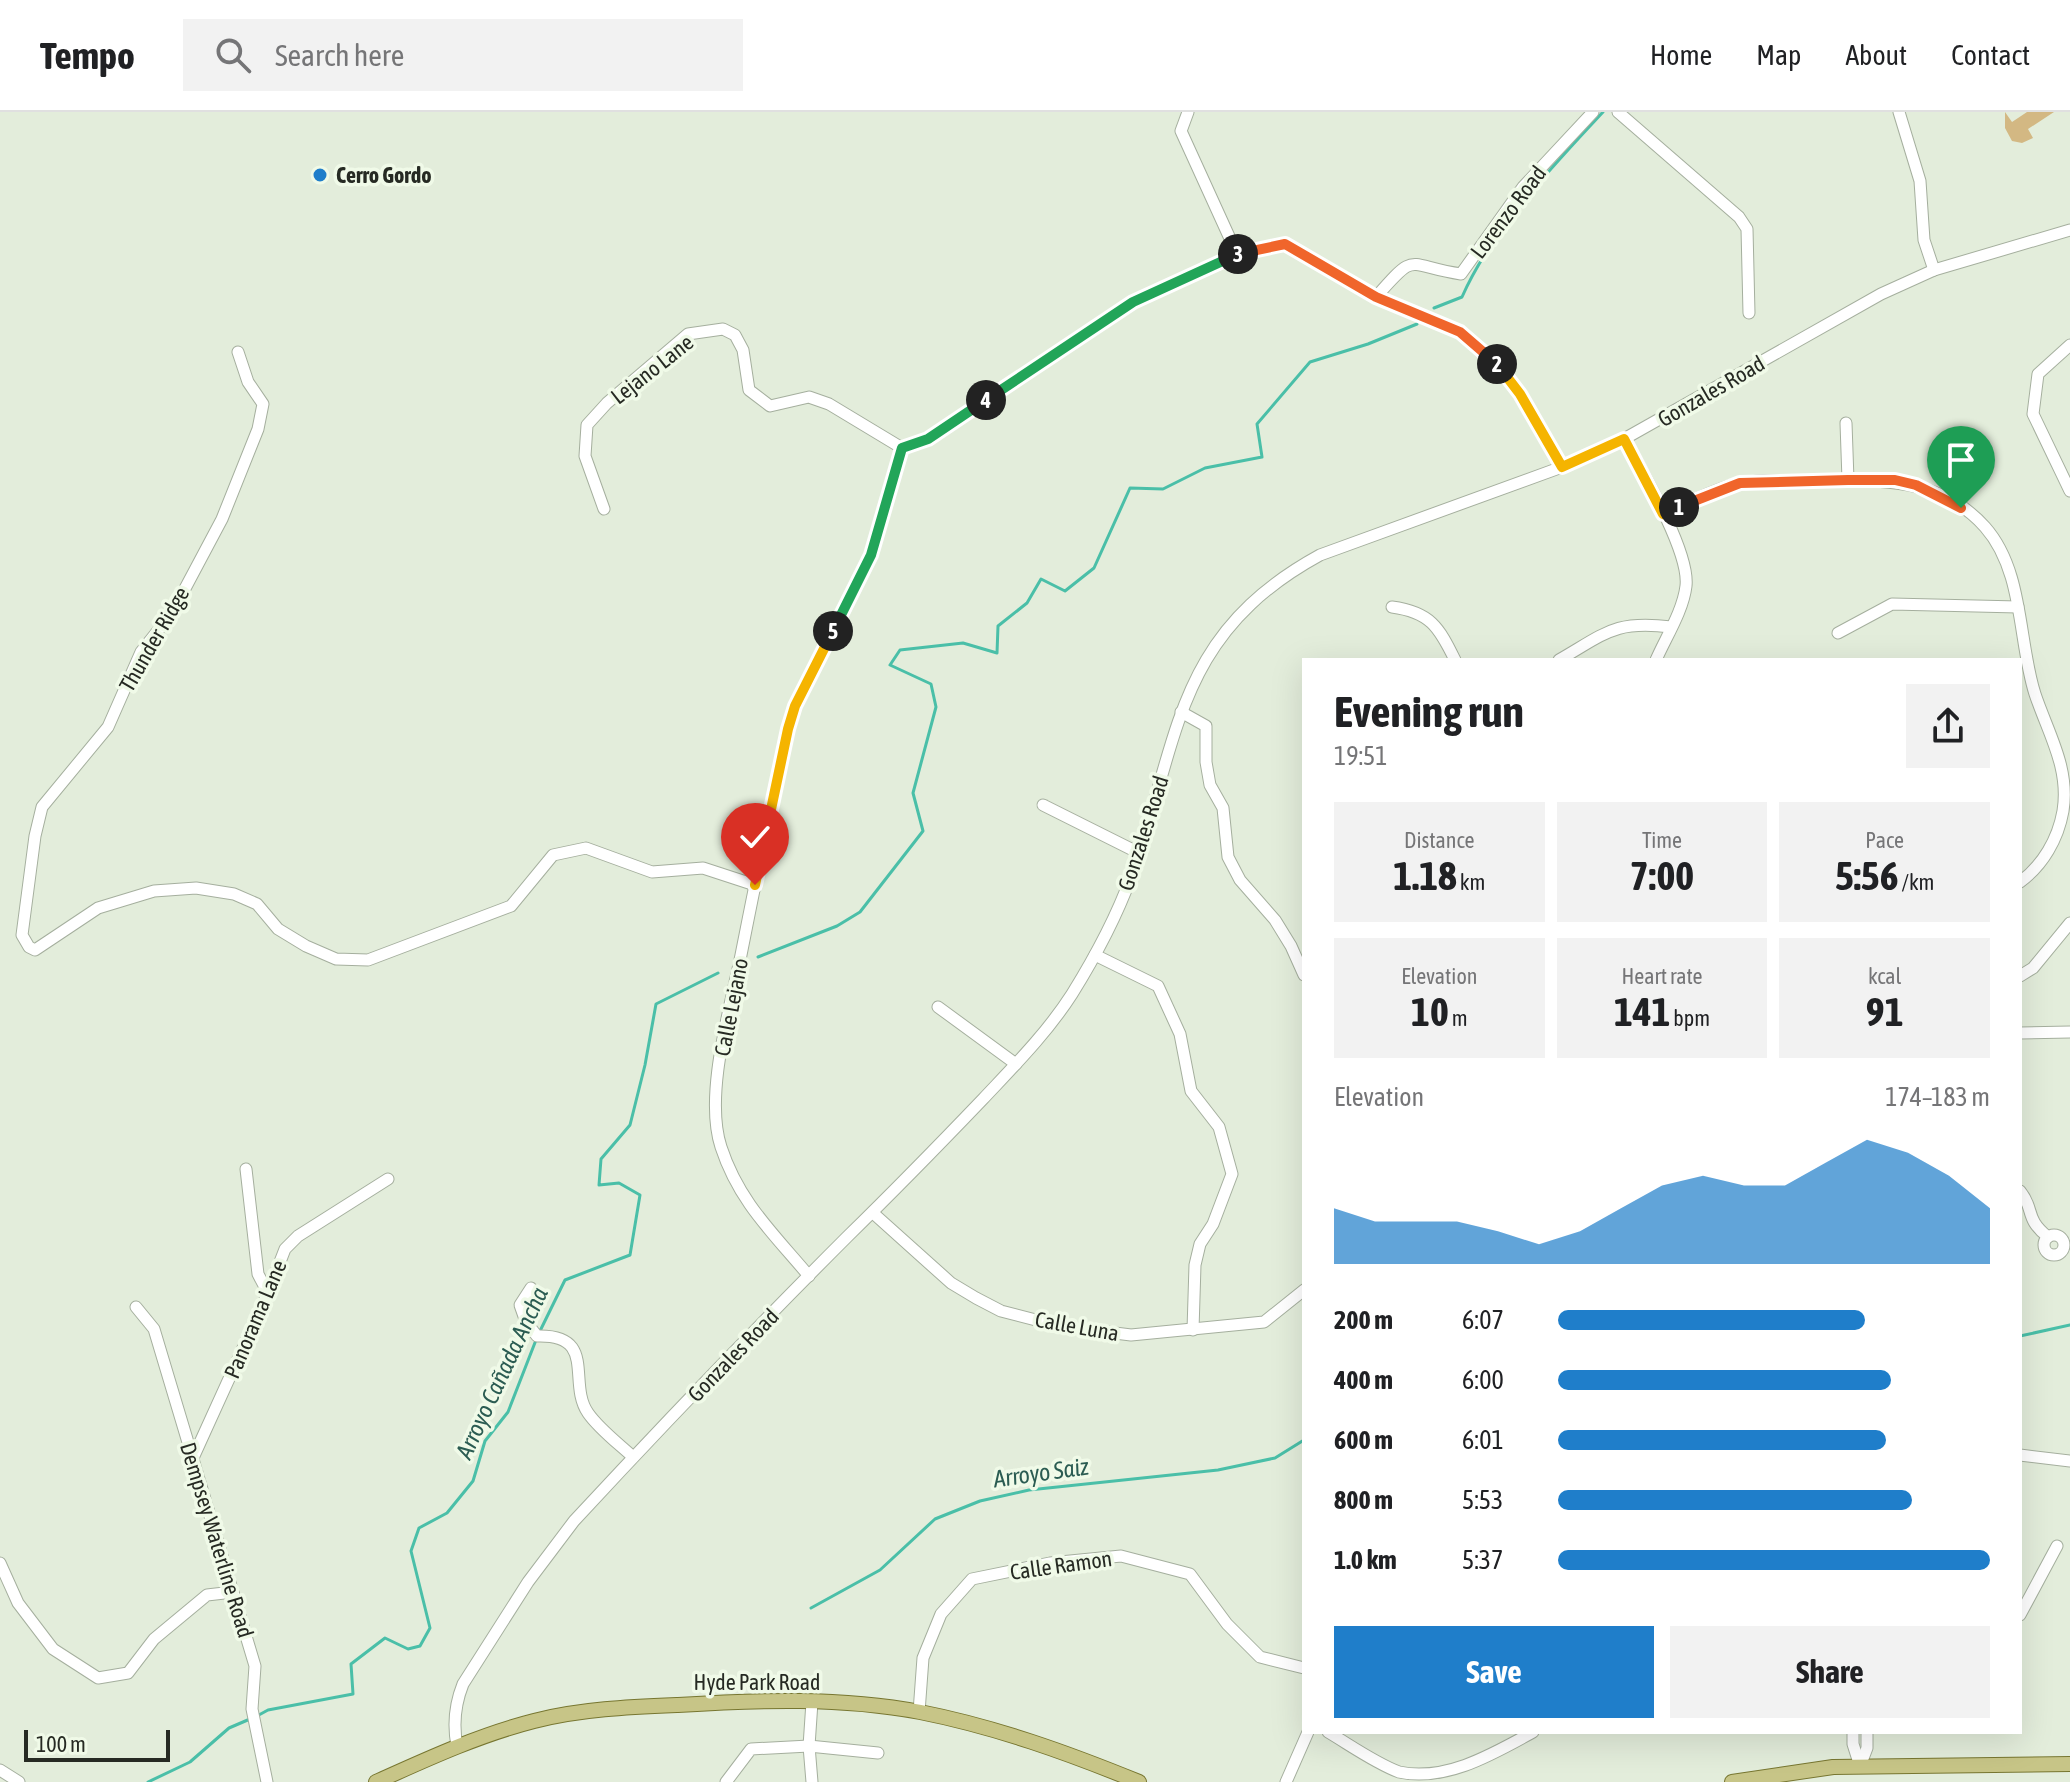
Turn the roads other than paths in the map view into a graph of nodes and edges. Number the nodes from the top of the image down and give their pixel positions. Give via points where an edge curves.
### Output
1 (1188, 112) edge
2 (1593, 112) edge
3 (1618, 112) edge
4 (1899, 112) edge
5 (2070, 230) edge
6 (1237, 254) junction
7 (1934, 270) junction
8 (1376, 297) junction
9 (1749, 313) dead end
10 (2070, 345) edge
11 (238, 352) dead end
12 (1846, 423) dead end
13 (1624, 439) junction
14 (902, 448) junction
15 (1562, 467) junction
16 (1848, 480) junction
17 (2070, 491) edge
18 (604, 509) dead end
19 (1663, 514) junction
20 (1392, 607) dead end
21 (2018, 607) junction
22 (1671, 627) junction
23 (1838, 633) dead end
24 (1454, 658) edge
25 (1562, 658) edge
26 (1657, 658) edge
27 (1181, 712) junction
28 (1043, 805) dead end
29 (1139, 853) junction
30 (2022, 880) edge
31 (755, 885) junction
32 (2070, 923) edge
33 (1095, 955) junction
34 (1302, 971) edge
35 (2022, 975) edge
36 (938, 1007) dead end
37 (2070, 1032) edge
38 (2022, 1033) edge
39 (1016, 1064) junction
40 (246, 1169) dead end
41 (388, 1179) dead end
42 (2022, 1194) edge
43 (873, 1213) junction
44 (2048, 1237) dead end
45 (809, 1276) junction
46 (531, 1288) dead end
47 (1302, 1292) edge
48 (268, 1293) junction
49 (136, 1307) dead end
50 (1193, 1330) junction
51 (2022, 1455) edge
52 (633, 1457) junction
53 (193, 1458) junction
54 (2070, 1461) edge
55 (2057, 1546) dead end
56 (0, 1563) edge
57 (233, 1592) junction
58 (2022, 1611) edge
59 (1302, 1668) edge
60 (812, 1702) junction
61 (919, 1712) junction
62 (1307, 1734) edge
63 (1332, 1734) edge
64 (1529, 1734) edge
65 (1853, 1734) edge
66 (1867, 1734) edge
67 (457, 1746) junction
68 (809, 1746) junction
69 (878, 1753) dead end
70 (2070, 1764) edge
71 (1860, 1766) junction
72 (0, 1770) edge
73 (1763, 1779) edge
74 (19, 1782) edge
75 (267, 1782) edge
76 (376, 1782) edge
77 (726, 1782) edge
78 (812, 1782) edge
79 (1139, 1782) edge
80 (1286, 1782) edge
81 (1732, 1782) edge

1 - 6 street via 1181,131
2 - 8 street, Lorenzo Road via 1523,187 1461,274 1415,262 1403,266
3 - 9 street via 1747,229
4 - 7 street via 1920,181 1924,240
5 - 7 street, Gonzales Road
6 - 8 street via 1285,244
6 - 14 street via 1133,302 928,439
7 - 13 street, Gonzales Road via 1881,294
8 - 15 street via 1460,332 1493,359
10 - 17 street via 2038,374 2033,414
11 - 31 street, Thunder Ridge via 263,404 258,429 222,519 172,613 141,652 108,727 42,807 22,935 29,947 35,950 98,908 154,891 196,888 257,904 278,929 336,959 368,960 511,906 553,855 586,848 652,872 703,868
12 - 16 street
13 - 15 street, Gonzales Road
13 - 19 street
14 - 18 street, Lejano Lane via 809,397 770,406 749,390 743,350 735,335 723,329 688,334 587,425 585,456
14 - 31 street, Calle Lejano via 871,555 795,706
15 - 27 street, Gonzales Road via 1352,542 1292,570 1221,637 1197,673
16 - 19 street via 1740,483
16 - 21 street via 1916,485 1961,508 1985,526 2001,551
19 - 22 street via 1686,569 1685,595
20 - 24 street via 1433,621
21 - 23 street via 1892,604
21 - 30 street via 2035,694 2055,743 2065,789 2050,848
22 - 25 street via 1637,623 1615,628
22 - 26 street
27 - 29 street, Gonzales Road
27 - 34 street via 1206,726 1206,762 1210,785 1223,808 1228,857 1240,880 1275,920
28 - 29 street
29 - 33 street, Gonzales Road
31 - 45 street, Calle Lejano via 717,1083 716,1123 741,1197
32 - 35 street
33 - 39 street, Gonzales Road via 1071,996
33 - 50 street via 1158,986 1180,1034 1191,1091 1219,1127 1232,1174 1200,1244
36 - 39 street
37 - 38 street
39 - 43 street, Gonzales Road
40 - 48 street via 258,1274
41 - 48 street, Panorama Lane via 298,1236 285,1249
42 - 44 street via 2032,1223
43 - 45 street, Gonzales Road
43 - 50 street, Calle Luna via 951,1283 1001,1311 1059,1326 1131,1335
45 - 52 street, Gonzales Road
46 - 52 street via 520,1305 526,1322 537,1336 569,1342 579,1362 586,1412
47 - 50 street, Calle Luna via 1264,1322
48 - 53 street, Panorama Lane
49 - 53 street, Dempsey Waterline Road via 154,1329
51 - 54 street
52 - 67 street, Gonzales Road via 550,1550 463,1684 456,1700
53 - 57 street, Dempsey Waterline Road
55 - 58 street
56 - 57 street via 18,1603 53,1649 98,1678 128,1673 154,1639 207,1595
57 - 75 street, Dempsey Waterline Road via 255,1666 252,1709
59 - 61 street, Calle Ramon via 1260,1657 1190,1574 1121,1556 1050,1563 972,1579 941,1614 923,1658
60 - 61 main road, Hyde Park Road
60 - 67 main road, Hyde Park Road via 610,1708 535,1720
60 - 68 street
61 - 79 main road, Hyde Park Road via 1020,1737
62 - 80 street
63 - 64 street via 1400,1772 1435,1778 1478,1763
65 - 71 street
66 - 71 street
67 - 76 main road, Hyde Park Road
68 - 69 street
68 - 77 street via 751,1749
68 - 78 street
70 - 71 main road
71 - 73 main road
72 - 74 street
73 - 81 main road

